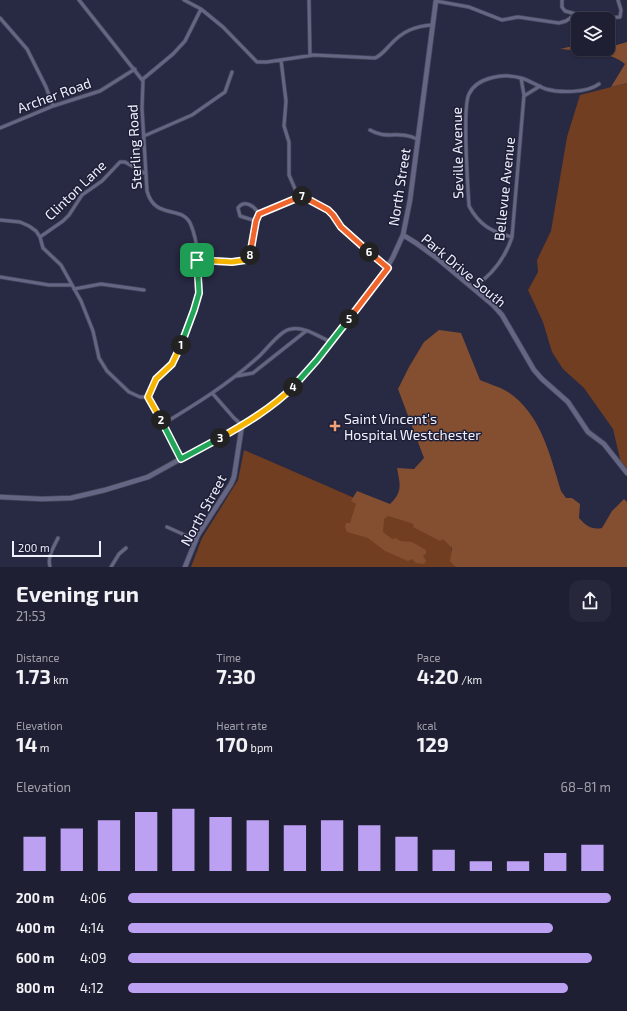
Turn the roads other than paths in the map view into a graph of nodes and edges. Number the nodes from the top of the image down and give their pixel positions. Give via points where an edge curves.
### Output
1 (79, 0) edge
2 (184, 0) edge
3 (309, 0) edge
4 (562, 0) edge
5 (618, 0) edge
6 (436, 1) edge
7 (201, 9) junction
8 (571, 13) edge
9 (0, 18) edge
10 (571, 18) edge
11 (615, 18) edge
12 (433, 25) junction
13 (310, 55) junction
14 (281, 60) junction
15 (135, 69) junction
16 (232, 72) dead end
17 (520, 78) junction
18 (143, 79) junction
19 (599, 84) dead end
20 (540, 86) junction
21 (524, 96) junction
22 (53, 106) junction
23 (0, 128) edge
24 (370, 130) dead end
25 (144, 136) junction
26 (417, 139) junction
27 (146, 174) junction
28 (301, 196) junction
29 (259, 214) junction
30 (0, 220) edge
31 (256, 221) junction
32 (402, 235) junction
33 (40, 237) junction
34 (512, 237) junction
35 (197, 260) junction
36 (388, 268) junction
37 (0, 277) edge
38 (73, 287) junction
39 (473, 288) junction
40 (144, 290) dead end
41 (306, 331) junction
42 (331, 342) junction
43 (235, 376) junction
44 (213, 394) junction
45 (148, 397) junction
46 (163, 424) junction
47 (242, 425) junction
48 (181, 459) junction
49 (627, 473) edge
50 (0, 497) edge
51 (168, 527) dead end
52 (58, 538) dead end
53 (196, 540) junction
54 (126, 548) dead end
55 (50, 567) edge
56 (111, 567) edge
57 (185, 567) edge

1 - 15 street
2 - 7 street
3 - 13 street
4 - 8 street via 562,7
5 - 11 street via 621,14
6 - 10 street via 469,7 502,20 524,17 559,23
6 - 12 main road, North Street
7 - 14 street via 234,37 257,62
7 - 18 street via 185,42
9 - 22 street via 28,49
12 - 13 street via 412,28 394,40 375,58
12 - 26 main road, North Street
13 - 14 street
14 - 28 street via 286,100 284,126 289,142 289,175
15 - 18 street
15 - 22 street, Archer Road via 100,91
16 - 25 street via 225,92 192,116
17 - 20 street
17 - 21 street, Bellevue Avenue
17 - 34 street, Seville Avenue via 488,78 473,88 466,102 470,206 485,226
18 - 25 street, Sterling Road
19 - 20 street via 593,88 574,90 551,90
20 - 21 street
21 - 34 street, Bellevue Avenue
22 - 23 street, Archer Road
24 - 26 street via 379,134 404,134
25 - 27 street, Sterling Road
26 - 32 main road, North Street via 409,208
27 - 33 street, Clinton Lane via 125,162 120,162 102,181 82,195 63,221
27 - 35 street, Sterling Road via 148,197 154,204 162,210 183,215 189,221
28 - 29 street
28 - 36 street via 328,210 341,227
29 - 31 street
29 - 31 street via 255,207 248,204 238,208 240,216
30 - 33 street via 13,220 29,226
31 - 35 street via 251,252 246,260
32 - 36 main road, North Street
32 - 39 main road, Park Drive South
33 - 38 street via 43,248 59,262
34 - 39 street, Bellevue Avenue via 499,264 487,279
35 - 45 street, Sterling Road via 199,293 194,310 175,359 156,379
36 - 42 main road, North Street
37 - 38 street
38 - 40 street via 101,284
38 - 45 street via 93,330 99,358 107,371 129,392 140,398
39 - 49 main road, Park Drive South via 502,315 542,379 568,402 588,432 604,444
41 - 42 street
41 - 43 street via 253,373
41 - 43 street via 296,328 286,330
42 - 47 main road, North Street via 285,395
43 - 44 street
44 - 46 street
44 - 47 street
45 - 46 street
46 - 48 street
47 - 48 main road
47 - 53 main road, North Street via 234,477
48 - 50 main road via 148,477 84,496 42,499
51 - 53 street
52 - 55 street via 50,554
53 - 57 main road, North Street
54 - 56 street

